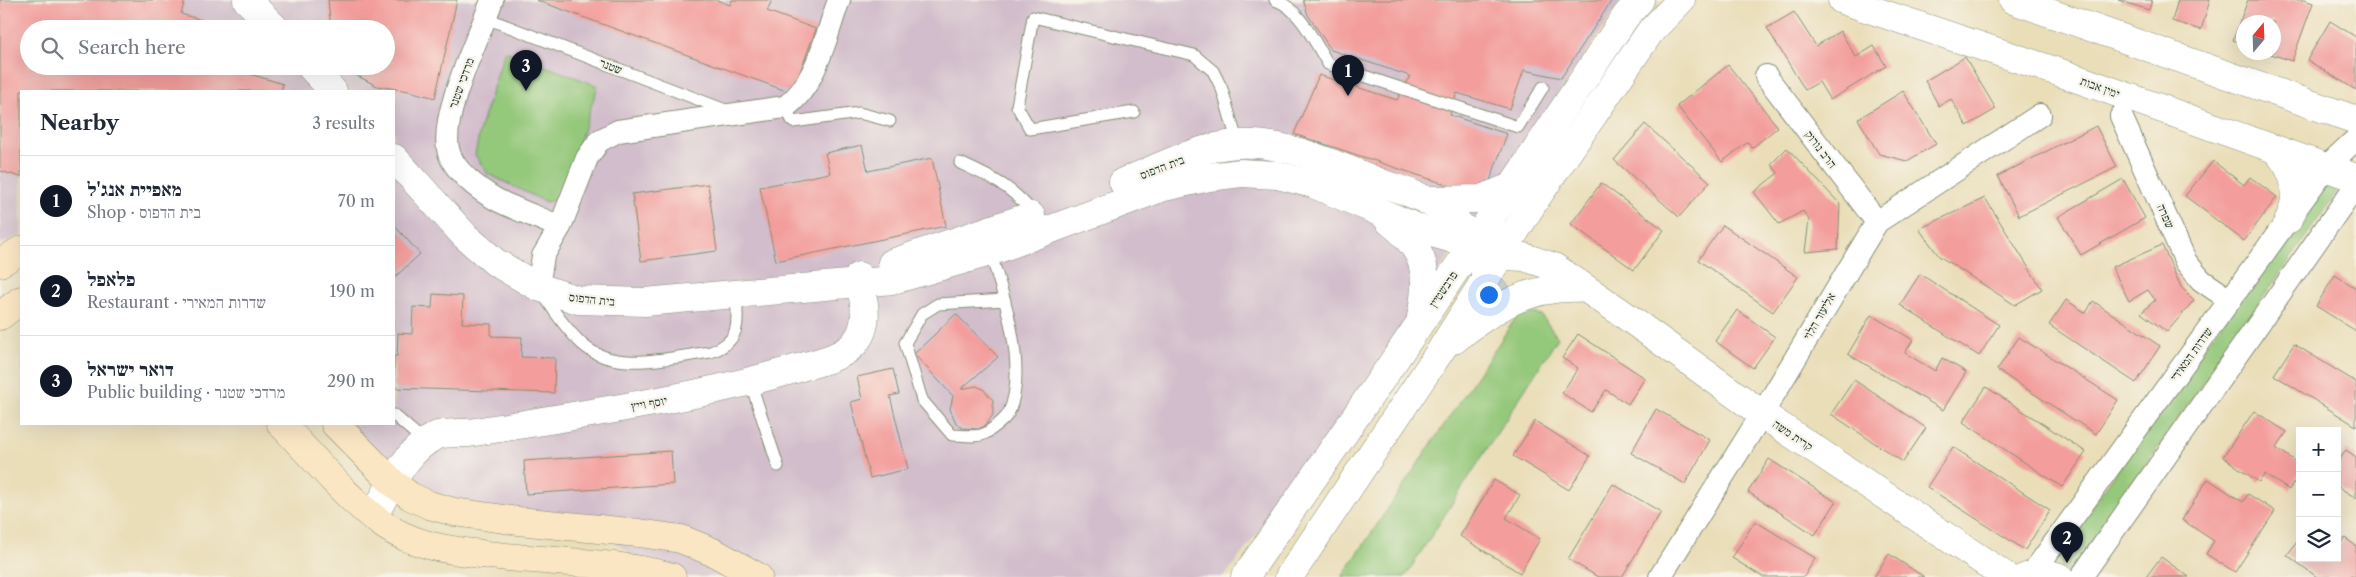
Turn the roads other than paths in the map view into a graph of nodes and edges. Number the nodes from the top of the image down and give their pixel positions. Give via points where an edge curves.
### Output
1 (247, 0) edge
2 (839, 0) edge
3 (1275, 0) edge
4 (1681, 0) edge
5 (1842, 0) edge
6 (2014, 0) edge
7 (1632, 5) edge
8 (489, 9) edge
9 (267, 20) edge
10 (318, 75) edge
11 (1766, 76) dead end
12 (1543, 87) dead end
13 (332, 90) edge
14 (785, 107) junction
15 (1134, 112) dead end
16 (736, 115) junction
17 (2040, 115) dead end
18 (2121, 116) dead end
19 (2356, 120) edge
20 (890, 121) dead end
21 (2356, 139) edge
22 (1238, 144) junction
23 (2275, 149) junction
24 (395, 159) edge
25 (960, 163) dead end
26 (2326, 167) junction
27 (2356, 178) edge
28 (2356, 185) edge
29 (1511, 187) junction
30 (1426, 200) junction
31 (1535, 200) junction
32 (1373, 207) junction
33 (1036, 214) junction
34 (2289, 219) junction
35 (1877, 222) junction
36 (560, 227) junction
37 (20, 251) edge
38 (990, 252) junction
39 (1486, 254) junction
40 (0, 263) edge
41 (1573, 280) junction
42 (854, 282) junction
43 (538, 287) junction
44 (736, 296) junction
45 (1005, 300) junction
46 (2230, 300) junction
47 (20, 301) edge
48 (0, 316) edge
49 (1420, 323) junction
50 (1442, 350) junction
51 (750, 381) junction
52 (1762, 414) junction
53 (395, 416) edge
54 (282, 425) edge
55 (336, 425) edge
56 (469, 433) junction
57 (425, 442) junction
58 (778, 466) dead end
59 (399, 487) junction
60 (373, 517) junction
61 (2031, 576) edge
62 (672, 577) edge
63 (758, 577) edge
64 (1245, 577) edge
65 (1289, 577) edge
66 (1660, 577) edge
67 (2081, 577) edge

1 - 9 street
2 - 14 street via 807,85 795,101
3 - 12 lane via 1283,2 1302,21 1328,64 1500,121 1518,126
4 - 31 street, פרבשטיין via 1650,32
5 - 23 street, ימין אבות
6 - 19 street
7 - 29 street, פרבשטיין
8 - 16 lane, שטנר
8 - 36 street, מרדכי שטנר via 450,110 448,151 460,171 476,186 497,200
10 - 13 street
11 - 35 street, הרב נורוק
14 - 16 street
14 - 20 lane via 793,122 858,113
15 - 22 lane via 1030,129 1017,106 1033,17 1194,55 1213,71
16 - 36 street via 618,131 599,141 587,158
17 - 35 street, אליעזר הלוי
18 - 46 street, שפרה via 2186,262 2201,280
21 - 26 street, שדרות המאירי
22 - 30 street, בית הדפוס via 1297,152
22 - 33 street, בית הדפוס via 1196,154
23 - 26 street, ימין אבות
23 - 34 street via 2286,162 2294,181 2295,205
24 - 43 street, בית הדפוס via 465,236 495,262
25 - 33 lane via 1006,185
26 - 27 street, ימין אבות
26 - 34 street, שדרות המאירי
28 - 67 street
29 - 30 street via 1481,199
29 - 39 street, פרבשטיין
30 - 39 street, בית הדפוס via 1448,215
31 - 39 street, פרבשטיין
31 - 41 street via 1533,222 1536,239 1547,257
32 - 38 street, בית הדפוס via 1313,184 1277,175 1241,173 1164,187
32 - 39 street, בית הדפוס
32 - 49 street via 1406,236 1422,260 1426,286
33 - 42 street, בית הדפוס
34 - 46 street, שדרות המאירי
35 - 52 street, אליעזר הלוי
36 - 43 street via 543,256
37 - 40 main road
38 - 42 street, בית הדפוס via 917,275
38 - 45 lane
39 - 41 street, קרית משה via 1531,258
39 - 49 street, פרבשטיין
39 - 50 street, פרבשטיין
41 - 50 street via 1524,295 1487,316
41 - 52 street, קרית משה
42 - 44 street, בית הדפוס
42 - 51 street, יוסף וייץ via 848,335 840,348 826,360
43 - 44 street, בית הדפוס via 578,300 608,302
43 - 44 lane via 582,344 602,357 625,360 724,348 736,331
45 - 45 lane via 1014,339 1015,384 1008,414 985,434 952,436 922,400 905,342 922,314 938,304
46 - 61 street, שדרות המאירי
47 - 48 main road
49 - 64 street, פרבשטיין
50 - 65 street, פרבשטיין
51 - 56 street, יוסף וייץ via 681,397
51 - 58 lane
52 - 61 street, קרית משה
52 - 66 street, אליעזר הלוי
53 - 57 lane
54 - 60 main road
55 - 59 main road
56 - 57 street, יוסף וייץ via 440,434
56 - 59 street, יוסף וייץ via 444,446
57 - 59 street, יוסף וייץ via 416,450
59 - 60 street, יוסף וייץ
59 - 63 main road via 429,505 454,512 681,539
60 - 62 main road via 405,537 440,548 514,559 620,566

